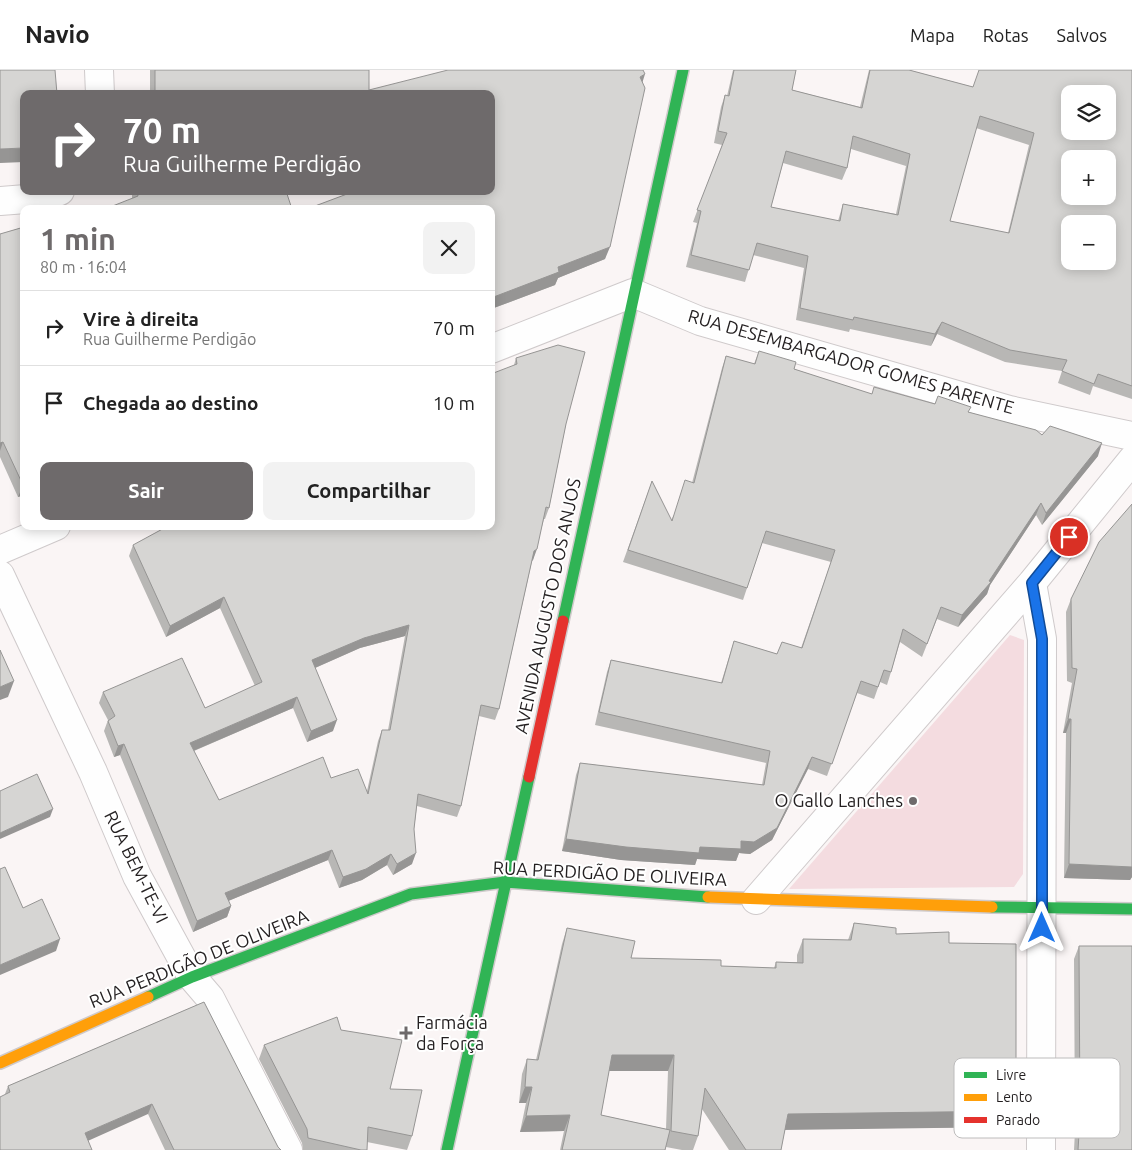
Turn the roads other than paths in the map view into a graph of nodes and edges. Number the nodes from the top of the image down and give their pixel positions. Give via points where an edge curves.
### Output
1 (99, 70) edge
2 (683, 70) edge
3 (100, 90) edge
4 (43, 195) edge
5 (0, 201) edge
6 (633, 293) junction
7 (495, 347) edge
8 (1132, 436) edge
9 (1132, 460) edge
10 (47, 530) edge
11 (0, 550) edge
12 (0, 575) edge
13 (1032, 583) junction
14 (505, 882) junction
15 (756, 900) junction
16 (1042, 909) junction
17 (1132, 909) edge
18 (192, 977) junction
19 (1041, 1058) edge
20 (0, 1063) edge
21 (288, 1150) edge
22 (447, 1150) edge

1 - 3 street
2 - 6 street, AVENIDA AUGUSTO DOS ANJOS
4 - 5 street
6 - 7 street
6 - 8 street, RUA DESEMBARGADOR GOMES PARENTE via 700,321 813,354 1009,410
6 - 14 street, AVENIDA AUGUSTO DOS ANJOS
9 - 13 street
10 - 11 street
12 - 18 street, RUA BEM-TE-VI via 92,772 136,876
13 - 15 street
13 - 16 street via 1042,639
14 - 15 street, RUA PERDIGÃO DE OLIVEIRA
14 - 18 street, RUA PERDIGÃO DE OLIVEIRA via 411,894
14 - 22 street, AVENIDA AUGUSTO DOS ANJOS
15 - 16 street, RUA PERDIGÃO DE OLIVEIRA
16 - 17 street, RUA PERDIGÃO DE OLIVEIRA
16 - 19 street
18 - 20 street, RUA PERDIGÃO DE OLIVEIRA
18 - 21 street, RUA BEM-TE-VI via 210,998

